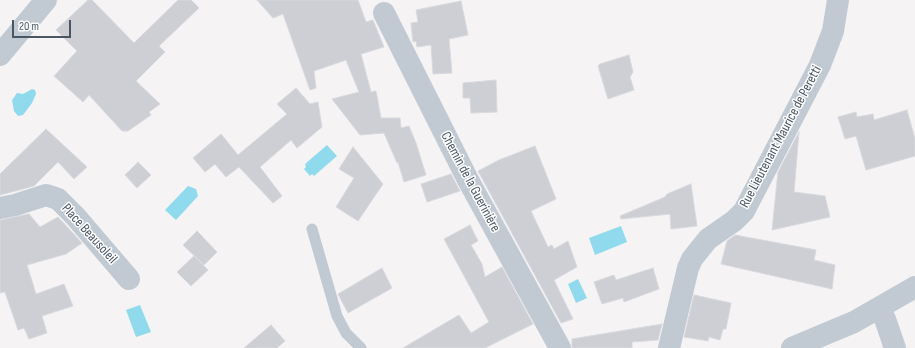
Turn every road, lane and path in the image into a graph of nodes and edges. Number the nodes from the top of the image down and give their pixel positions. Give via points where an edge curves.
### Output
1 (838, 0) edge
2 (39, 3) edge
3 (384, 13) dead end
4 (0, 55) edge
5 (0, 208) edge
6 (312, 229) dead end
7 (129, 279) dead end
8 (915, 286) edge
9 (878, 309) junction
10 (361, 348) edge
11 (560, 348) edge
12 (669, 348) edge
13 (792, 348) edge
14 (895, 348) edge

1 - 12 street, Rue Lieutenant Maurice de Peretti via 833,31 820,65 748,203 734,221 708,239 692,259
2 - 4 street
3 - 11 street, Chemin de la Guerinière via 468,180
5 - 7 street, Place Beausoleil via 15,206 46,195 58,199
6 - 10 lane via 334,310 346,333
8 - 9 street
9 - 13 street via 831,333
9 - 14 street via 885,319

